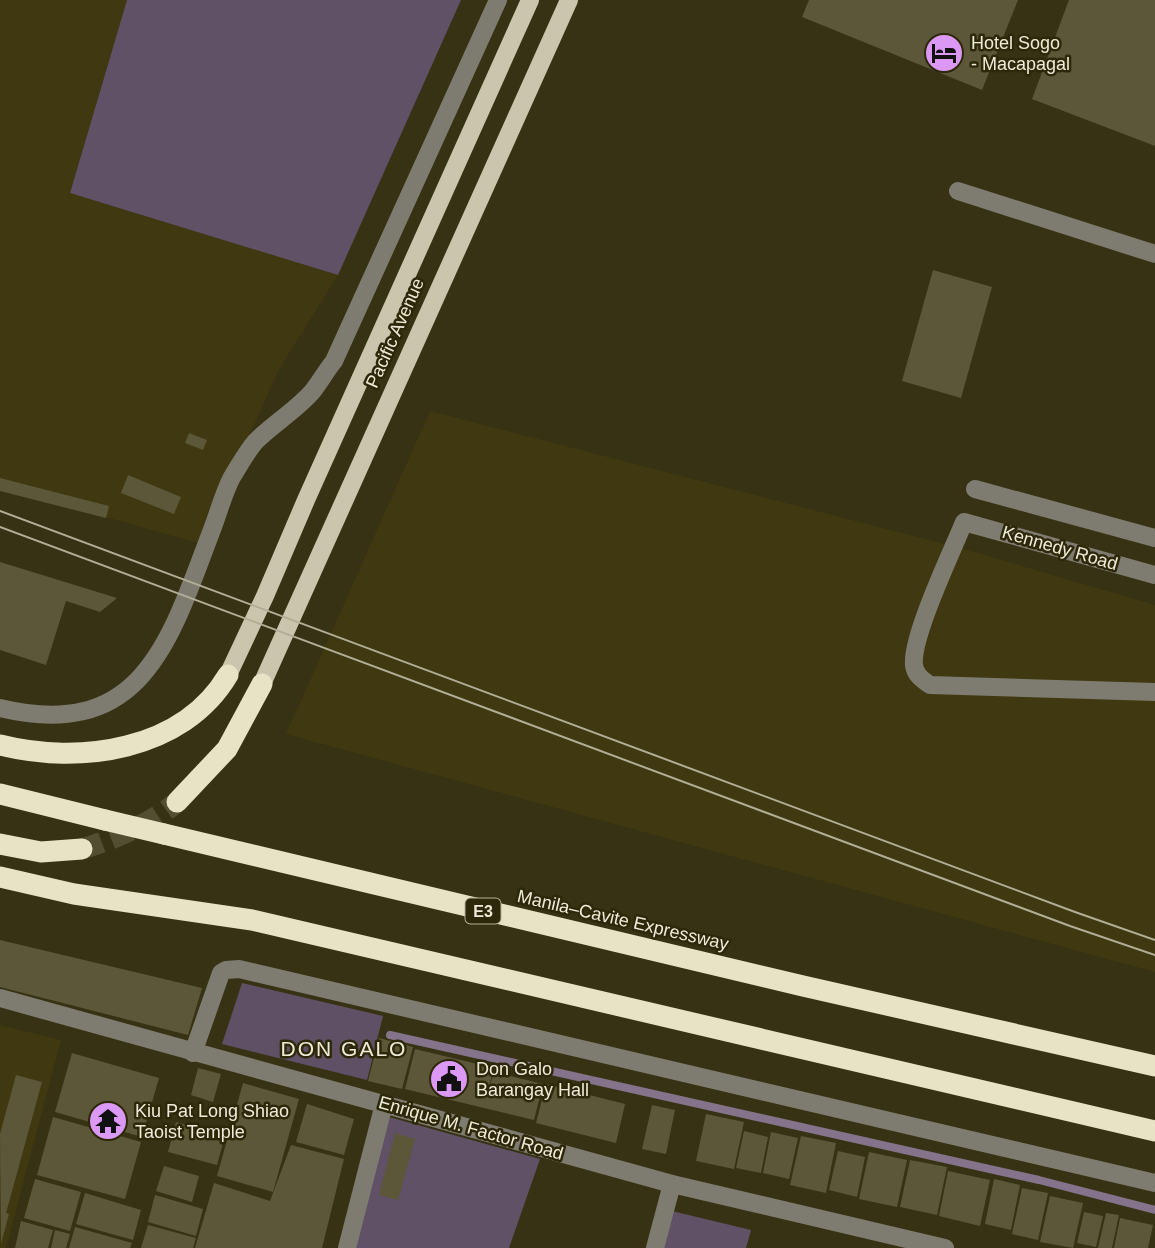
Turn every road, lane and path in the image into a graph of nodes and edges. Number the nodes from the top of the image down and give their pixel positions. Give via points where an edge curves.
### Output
1 (498, 0) edge
2 (530, 0) edge
3 (569, 0) edge
4 (958, 191) dead end
5 (1155, 254) edge
6 (975, 489) dead end
7 (1155, 538) edge
8 (1155, 575) edge
9 (229, 675) joint
10 (262, 684) joint
11 (1155, 692) edge
12 (0, 708) edge
13 (0, 745) edge
14 (0, 794) edge
15 (177, 802) tunnel mouth
16 (0, 845) edge
17 (82, 849) tunnel mouth
18 (0, 877) edge
19 (0, 998) edge
20 (193, 1052) junction
21 (1155, 1066) edge
22 (384, 1104) junction
23 (1155, 1131) edge
24 (1155, 1183) edge
25 (672, 1184) junction
26 (347, 1248) edge
27 (655, 1248) edge
28 (945, 1248) edge

1 - 12 street via 334,361 311,392 255,443 231,479 159,655 116,699 80,713 52,716
2 - 9 main road, Pacific Avenue
3 - 10 main road, Pacific Avenue
4 - 5 street
6 - 7 street, Kennedy Road
8 - 11 street, Kennedy Road via 964,522 915,643 914,667 919,678 930,685
9 - 13 highway via 190,715 136,744 62,754
10 - 15 highway via 227,749
14 - 21 highway, Manila–Cavite Expressway / E3, bridge
16 - 17 highway via 41,852
18 - 23 highway via 74,894 252,920
19 - 20 street, Enrique M. Factor Road
20 - 22 street, Enrique M. Factor Road
20 - 24 street via 221,973 239,969
22 - 25 street, Enrique M. Factor Road
22 - 26 street
25 - 27 street
25 - 28 street, Enrique M. Factor Road

